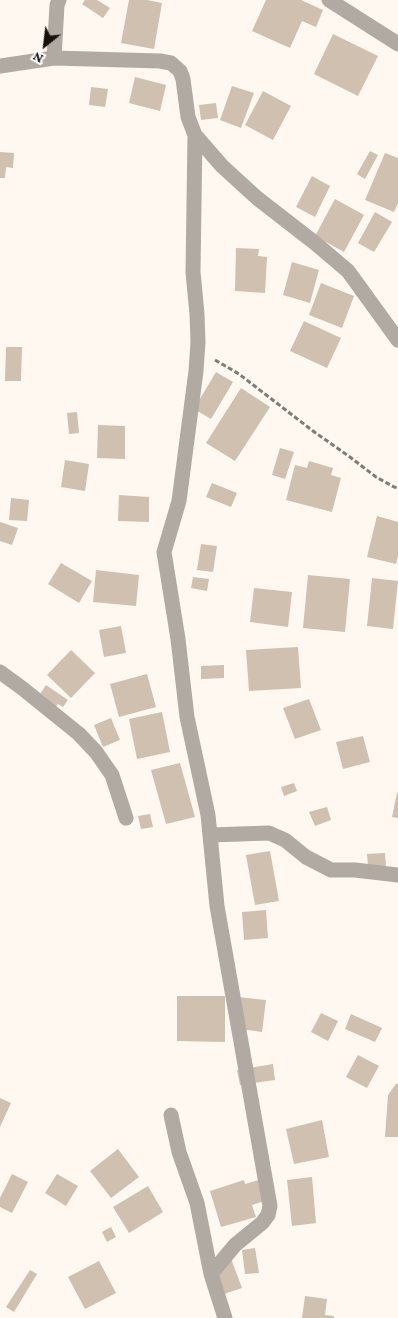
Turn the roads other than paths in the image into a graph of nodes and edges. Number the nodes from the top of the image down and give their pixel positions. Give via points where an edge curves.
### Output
1 (59, 0) edge
2 (328, 0) edge
3 (398, 44) edge
4 (54, 58) junction
5 (0, 66) edge
6 (195, 135) junction
7 (398, 340) edge
8 (0, 672) edge
9 (126, 818) dead end
10 (210, 835) junction
11 (398, 875) edge
12 (171, 1115) dead end
13 (211, 1274) junction
14 (225, 1318) edge

1 - 4 street
2 - 3 street
4 - 5 street
4 - 6 street via 160,60 171,64 180,71 183,79 188,117
6 - 7 street via 222,166 257,198 348,271
6 - 10 street via 193,272 197,314 196,371 179,501 164,552 187,717
8 - 9 street via 79,734 96,752 112,775
10 - 11 street via 269,833 286,840 306,857 330,870
10 - 13 street via 217,906 270,1206 262,1223 235,1245
12 - 13 street via 179,1152 197,1202
13 - 14 street

